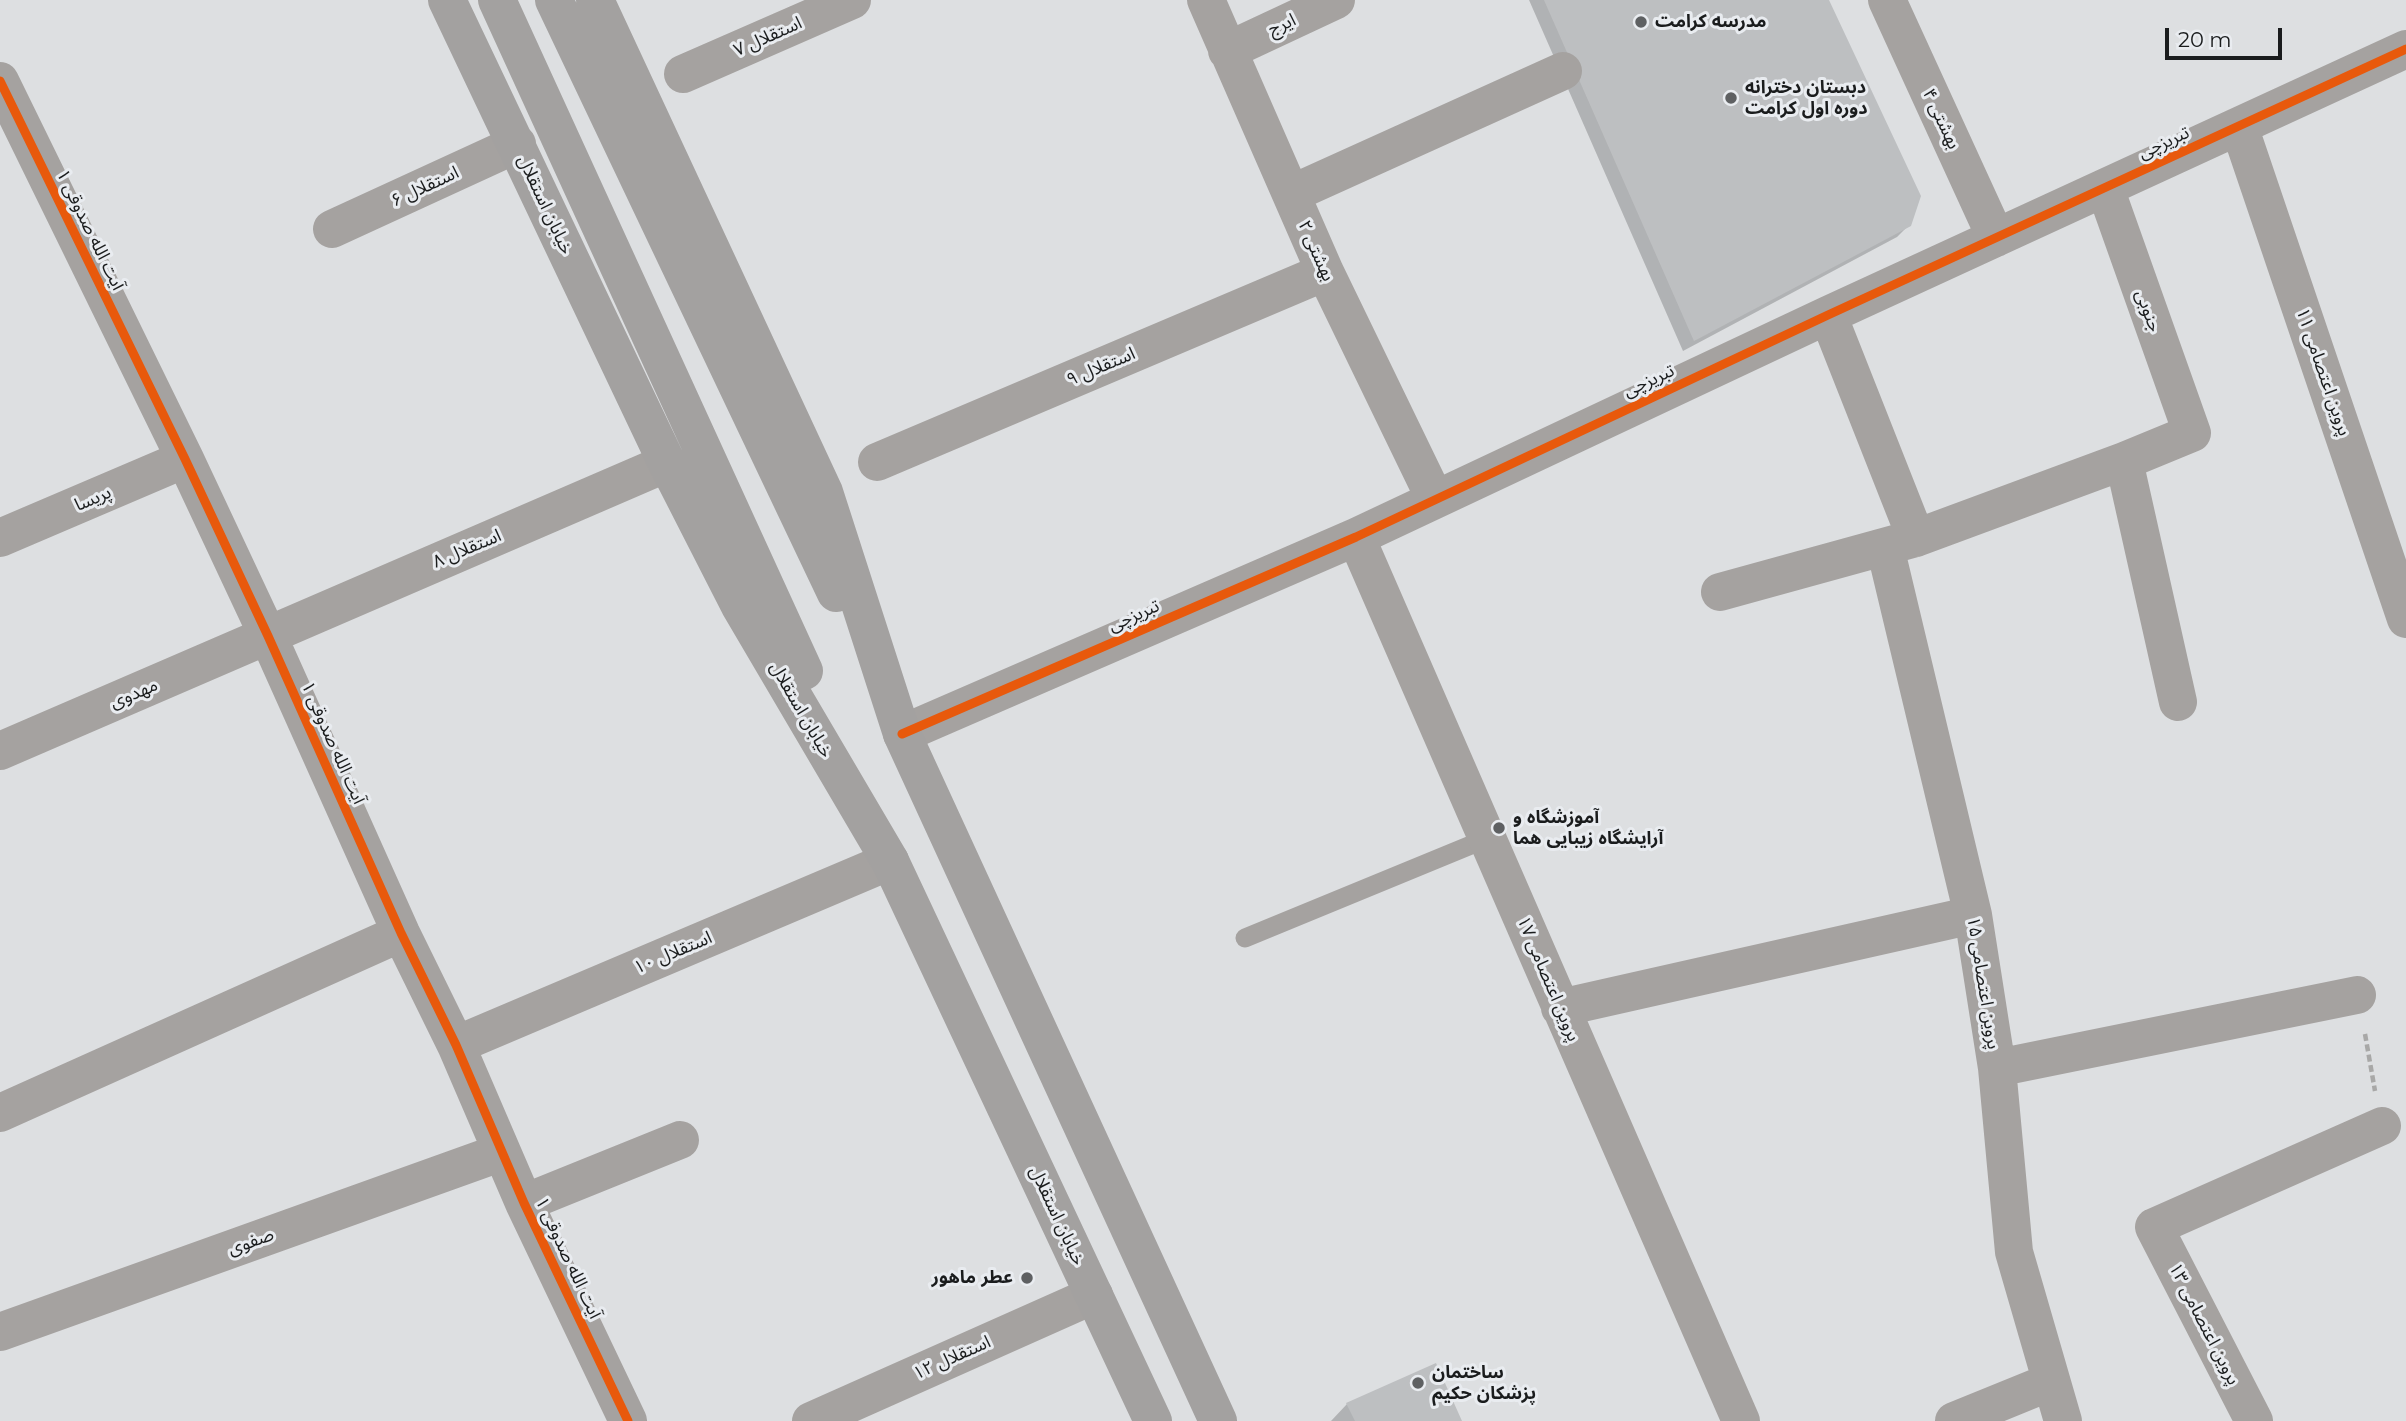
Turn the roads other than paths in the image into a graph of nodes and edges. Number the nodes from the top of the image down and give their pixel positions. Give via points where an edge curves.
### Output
1 (447, 0) edge
2 (497, 0) edge
3 (554, 0) edge
4 (595, 0) edge
5 (852, 0) edge
6 (1206, 0) edge
7 (1336, 0) edge
8 (1887, 0) edge
9 (2406, 49) edge
10 (1227, 51) junction
11 (1563, 71) dead end
12 (683, 74) dead end
13 (0, 83) edge
14 (2239, 126) junction
15 (517, 144) junction
16 (2105, 188) junction
17 (1291, 194) junction
18 (332, 229) dead end
19 (1996, 238) junction
20 (1325, 272) junction
21 (1828, 315) junction
22 (185, 459) junction
23 (2124, 461) junction
24 (877, 462) dead end
25 (667, 463) junction
26 (1435, 499) junction
27 (1356, 537) junction
28 (0, 538) edge
29 (1901, 542) junction
30 (1720, 592) dead end
31 (2406, 619) edge
32 (268, 636) junction
33 (2178, 702) dead end
34 (902, 734) junction
35 (0, 751) edge
36 (1488, 838) junction
37 (890, 861) junction
38 (1973, 915) junction
39 (401, 933) junction
40 (1245, 938) dead end
41 (2357, 995) road end
42 (1560, 1008) junction
43 (456, 1045) junction
44 (1997, 1068) junction
45 (0, 1113) edge
46 (2382, 1126) road end
47 (680, 1140) dead end
48 (502, 1152) junction
49 (524, 1203) junction
50 (1094, 1294) junction
51 (0, 1332) edge
52 (2050, 1382) junction
53 (628, 1421) edge
54 (811, 1421) edge
55 (1153, 1421) edge
56 (1218, 1421) edge
57 (1741, 1421) edge
58 (1954, 1421) edge
59 (2063, 1421) edge
60 (2254, 1421) edge

1 - 15 main road, خیابان استقلال
2 - 37 main road
3 - 34 main road
4 - 34 main road via 824,492
5 - 12 street, استقلال ۷
6 - 10 street, بهشتی ۲
7 - 10 street, ایرج
8 - 19 street, بهشتی ۴
9 - 14 street, تبریزچی
10 - 17 street, بهشتی ۲
11 - 17 street
13 - 22 street, آیت الله صدوقی ۱
14 - 16 street, تبریزچی
14 - 31 street, پروین اعتصامی ۱۱
15 - 18 street, استقلال ۶
15 - 25 main road, خیابان استقلال
16 - 19 street, تبریزچی
16 - 23 street, جنوبی via 2192,433
17 - 20 street, بهشتی ۲
19 - 21 street, تبریزچی
20 - 24 street, استقلال ۹
20 - 26 street, بهشتی ۲
21 - 26 street, تبریزچی
21 - 29 street
22 - 28 street, پریسا
22 - 32 street, آیت الله صدوقی ۱
23 - 29 street
23 - 33 street
25 - 32 street, استقلال ۸
25 - 37 main road, خیابان استقلال via 740,606
26 - 27 street, تبریزچی
27 - 34 street, تبریزچی
27 - 36 street, پروین اعتصامی ۱۷
29 - 30 street
29 - 38 street, پروین اعتصامی ۱۵
32 - 35 street, مهدوی
32 - 39 street, آیت الله صدوقی ۱
34 - 56 main road
36 - 40 lane
36 - 42 street, پروین اعتصامی ۱۷
37 - 43 street, استقلال ۱۰
37 - 50 main road, خیابان استقلال
38 - 42 street
38 - 44 street, پروین اعتصامی ۱۵
39 - 43 street, آیت الله صدوقی ۱
39 - 45 street
41 - 44 street
42 - 57 street, پروین اعتصامی ۱۷
43 - 48 street, آیت الله صدوقی ۱
44 - 52 street, پروین اعتصامی ۱۵ via 2014,1252
46 - 60 street, پروین اعتصامی ۱۳ via 2154,1227
47 - 49 street
48 - 49 street, آیت الله صدوقی ۱
48 - 51 street, صفوی
49 - 53 street, آیت الله صدوقی ۱
50 - 54 street, استقلال ۱۲
50 - 55 main road, خیابان استقلال
52 - 58 street
52 - 59 street, پروین اعتصامی ۱۵

